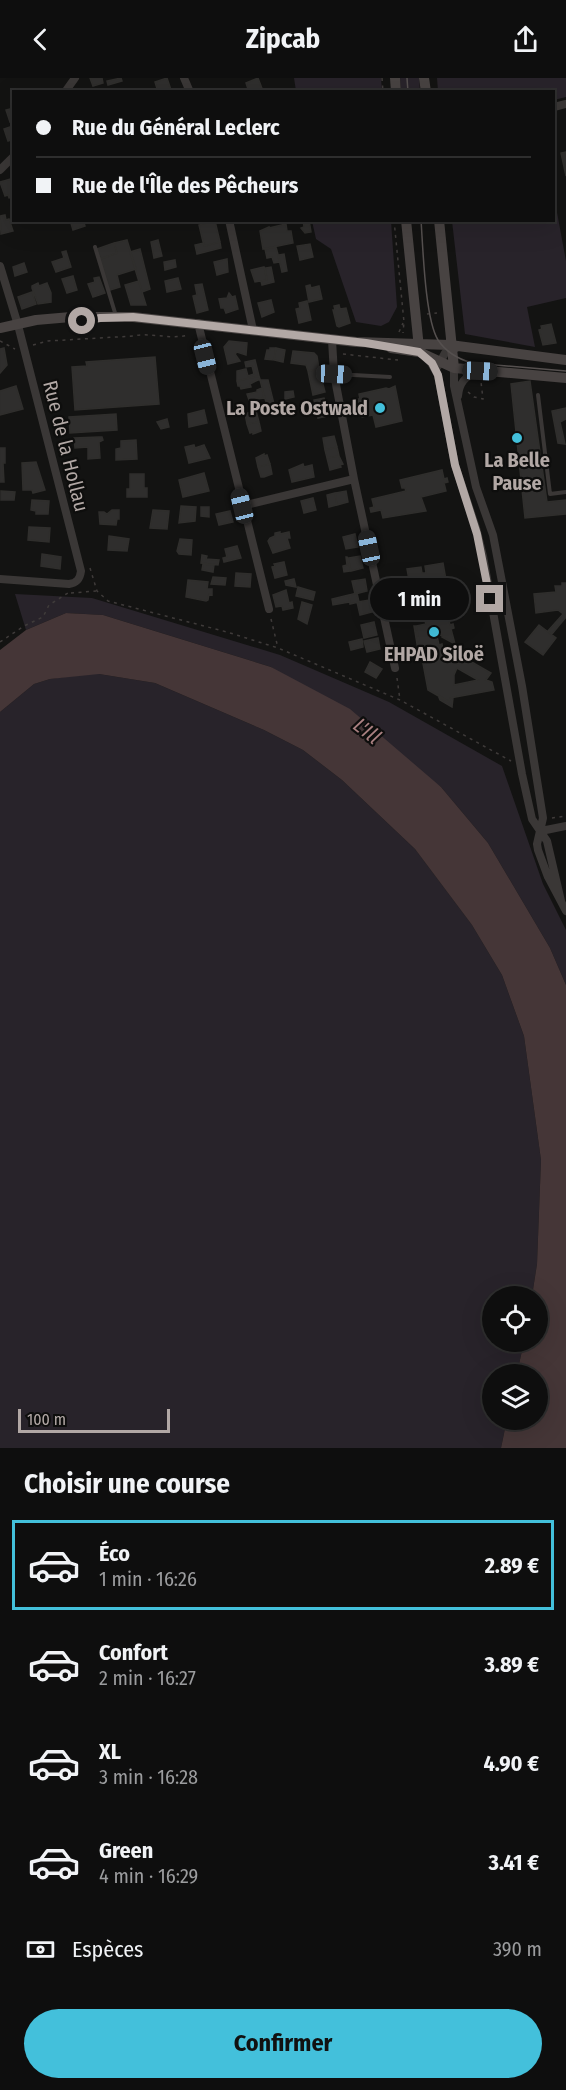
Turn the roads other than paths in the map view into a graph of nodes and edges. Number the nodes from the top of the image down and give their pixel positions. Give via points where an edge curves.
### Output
1 (12, 158) edge
2 (0, 170) edge
3 (229, 222) edge
4 (406, 222) edge
5 (439, 222) edge
6 (95, 247) dead end
7 (0, 266) edge
8 (117, 317) junction
9 (0, 322) edge
10 (416, 322) junction
11 (18, 325) junction
12 (198, 327) junction
13 (0, 328) edge
14 (450, 328) junction
15 (253, 330) junction
16 (401, 337) junction
17 (332, 340) junction
18 (366, 343) junction
19 (421, 346) junction
20 (466, 347) junction
21 (449, 360) junction
22 (566, 360) edge
23 (480, 371) junction
24 (334, 374) junction
25 (438, 375) junction
26 (390, 377) dead end
27 (566, 378) edge
28 (538, 395) dead end
29 (458, 403) junction
30 (354, 479) junction
31 (566, 492) edge
32 (242, 506) junction
33 (497, 553) junction
34 (483, 556) junction
35 (0, 579) edge
36 (269, 609) road end
37 (395, 668) road end
38 (506, 686) junction
39 (522, 686) junction
40 (566, 826) edge
41 (541, 831) junction
42 (566, 911) edge

1 - 2 street
3 - 15 street
4 - 10 main road
5 - 14 main road
6 - 8 lane
7 - 11 street, Rue de la Hollau
8 - 11 main road via 37,327
8 - 12 main road
9 - 11 main road
10 - 16 main road via 411,337
10 - 19 main road
11 - 13 main road
11 - 35 street, Rue de la Hollau via 80,576 69,584
12 - 15 main road
12 - 32 street
14 - 20 main road via 454,340
14 - 21 main road
15 - 17 main road
16 - 18 main road
16 - 19 main road
17 - 18 main road
17 - 24 street
18 - 19 main road
19 - 21 main road
19 - 21 main road
19 - 25 street
20 - 21 main road
20 - 22 main road
21 - 23 main road
21 - 25 street
21 - 29 street
23 - 27 main road
23 - 29 street via 460,384
24 - 26 lane
24 - 30 street
25 - 34 street via 455,465
28 - 31 lane via 550,494
29 - 33 street via 476,487
30 - 32 street
30 - 37 street
32 - 36 street
33 - 34 street
33 - 39 street
34 - 38 street
38 - 39 street
38 - 41 street via 532,819
39 - 41 street via 543,818
40 - 41 street
41 - 42 street via 538,850

